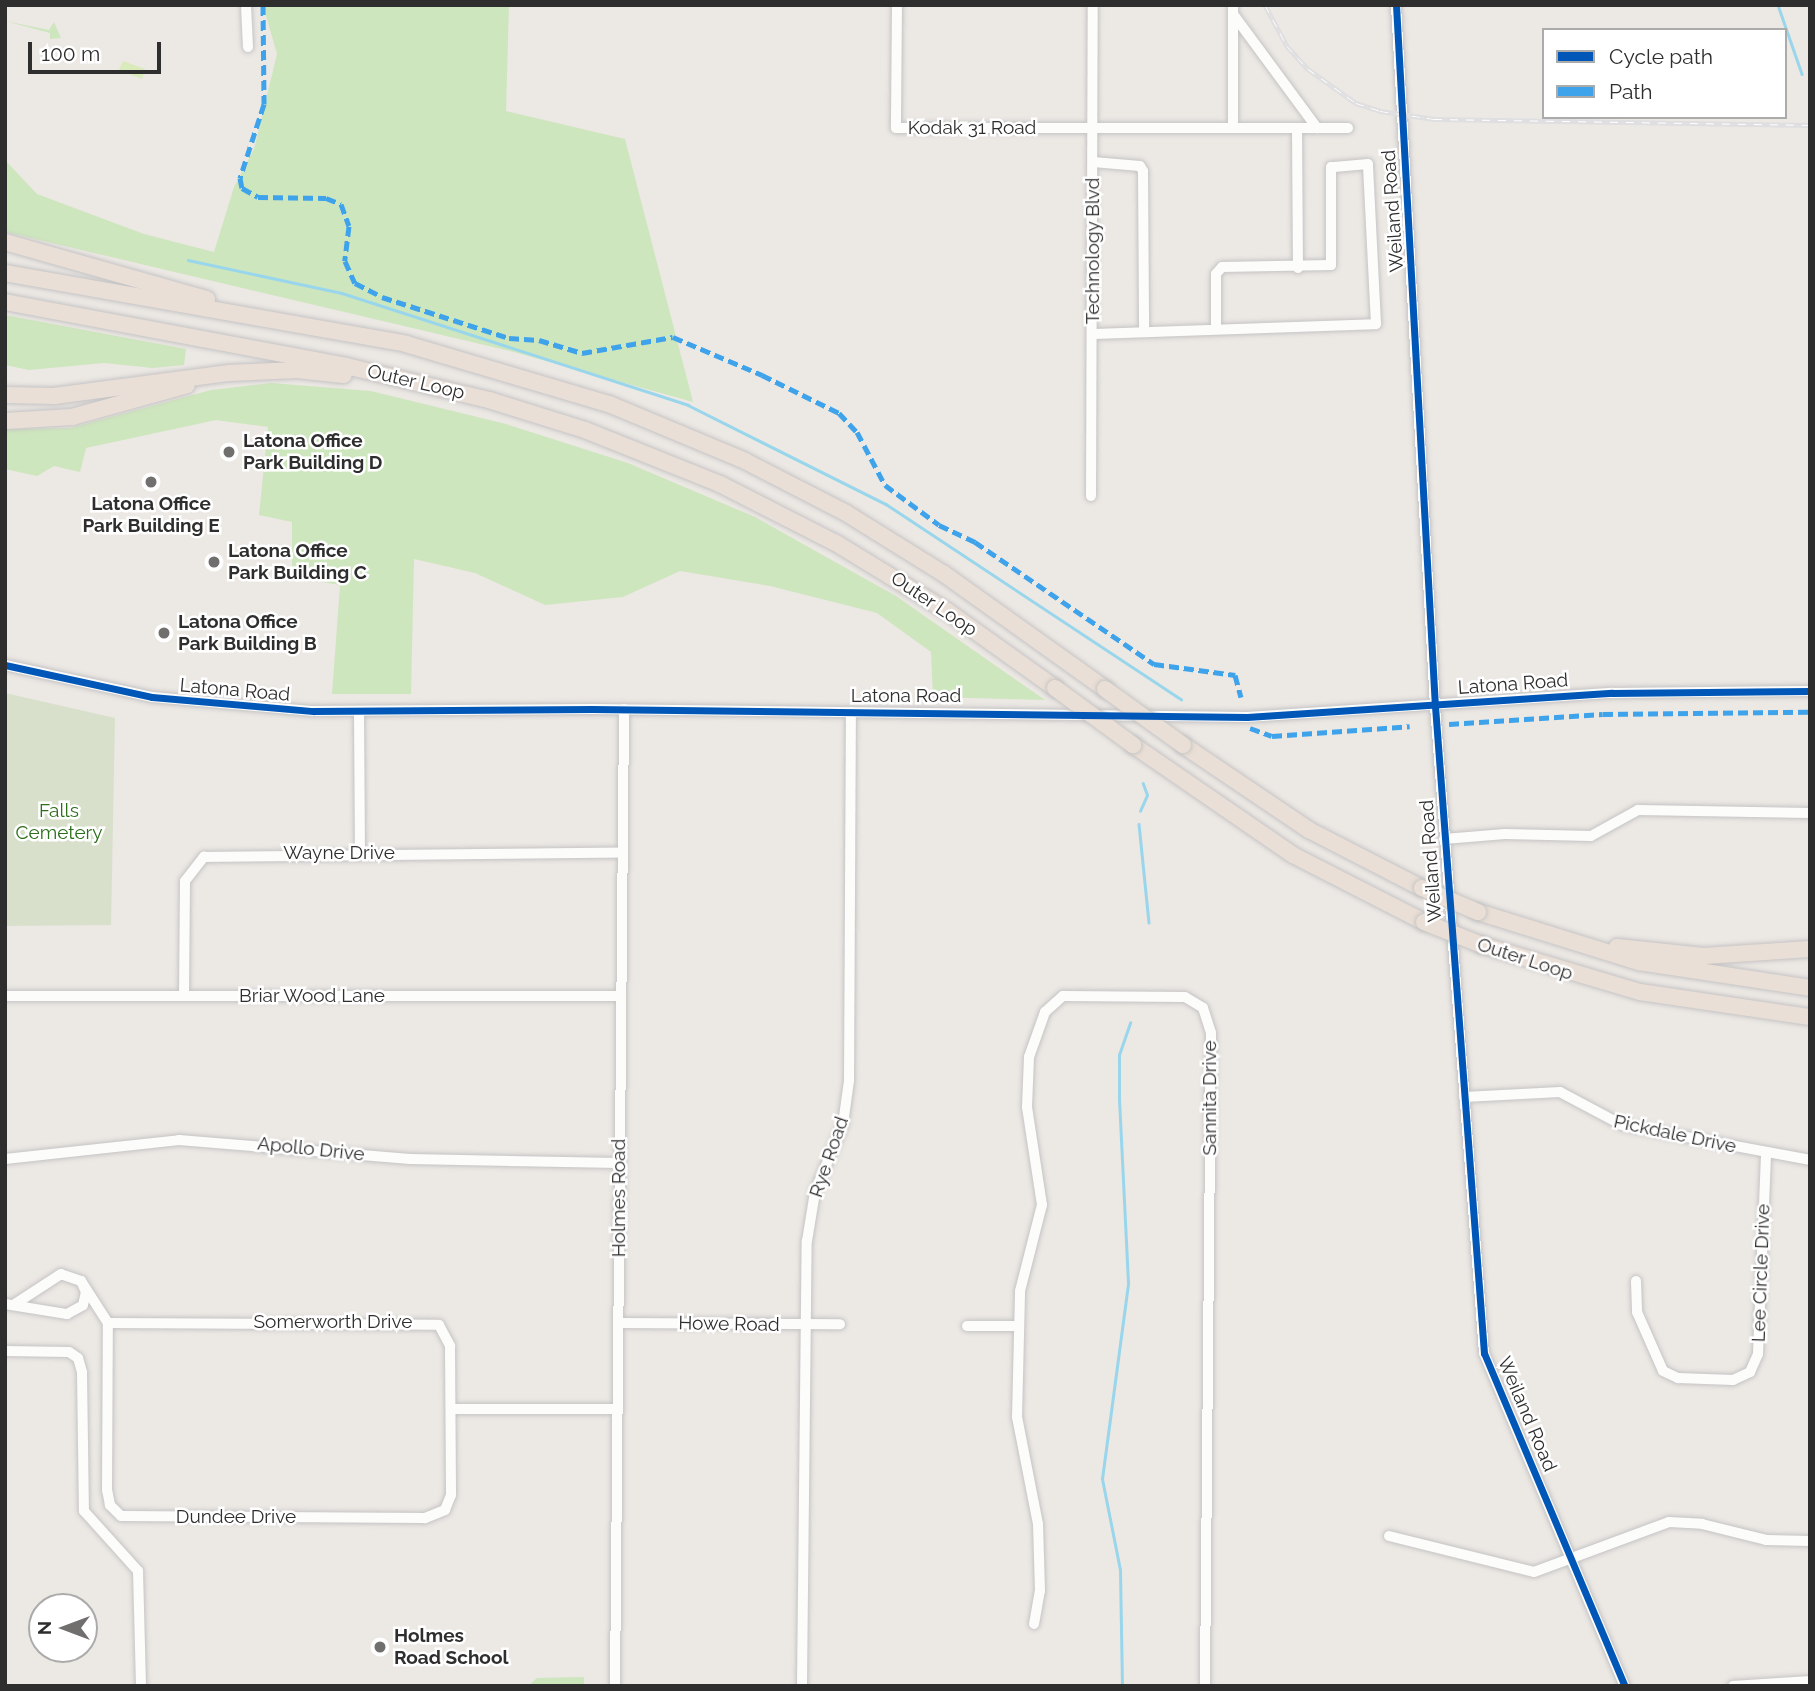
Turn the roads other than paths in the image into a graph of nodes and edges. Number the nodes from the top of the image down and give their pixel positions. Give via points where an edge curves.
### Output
1 (246, 5) edge
2 (897, 5) edge
3 (1093, 5) edge
4 (1396, 5) edge
5 (1233, 10) edge
6 (248, 47) dead end
7 (1093, 128) junction
8 (1233, 128) junction
9 (1297, 128) junction
10 (1317, 128) junction
11 (1348, 128) dead end
12 (1093, 162) junction
13 (5, 242) edge
14 (1298, 268) junction
15 (5, 273) edge
16 (5, 302) edge
17 (311, 327) junction
18 (1216, 330) junction
19 (1144, 332) junction
20 (1092, 334) junction
21 (260, 371) junction
22 (5, 395) edge
23 (489, 400) junction
24 (5, 421) edge
25 (1091, 496) dead end
26 (5, 665) edge
27 (1810, 691) edge
28 (1435, 706) junction
29 (624, 709) junction
30 (359, 712) junction
31 (851, 712) junction
32 (1810, 813) edge
33 (1444, 839) junction
34 (360, 853) junction
35 (620, 853) junction
36 (1560, 941) junction
37 (1810, 949) edge
38 (1810, 988) edge
39 (5, 996) edge
40 (184, 996) junction
41 (619, 996) junction
42 (1810, 1017) edge
43 (1464, 1097) junction
44 (1766, 1153) junction
45 (5, 1159) edge
46 (1810, 1160) edge
47 (619, 1163) junction
48 (81, 1281) junction
49 (1636, 1281) dead end
50 (10, 1304) edge
51 (108, 1323) junction
52 (618, 1323) junction
53 (840, 1324) dead end
54 (806, 1325) junction
55 (967, 1326) dead end
56 (1018, 1326) junction
57 (5, 1351) edge
58 (450, 1409) junction
59 (617, 1409) junction
60 (1389, 1536) dead end
61 (1810, 1541) edge
62 (1572, 1561) junction
63 (1034, 1624) dead end
64 (1808, 1683) edge
65 (141, 1686) edge
66 (615, 1686) edge
67 (802, 1686) edge
68 (1205, 1686) edge
69 (1625, 1686) edge
70 (1733, 1686) edge

1 - 6 street
2 - 7 street, Kodak 31 Road via 896,128
3 - 7 street, Technology Blvd
4 - 28 street, Weiland Road
5 - 8 street
5 - 10 street
7 - 8 street, Kodak 31 Road
7 - 12 street, Technology Blvd
8 - 9 street, Kodak 31 Road
9 - 10 street, Kodak 31 Road
9 - 14 street
10 - 11 street, Kodak 31 Road
12 - 19 street via 1140,166 1143,171
12 - 20 street, Technology Blvd
13 - 17 highway
14 - 18 street via 1219,269
14 - 18 street via 1331,265 1331,167 1368,164 1376,324
15 - 17 highway, Outer Loop
16 - 23 highway, Outer Loop via 346,366
17 - 36 highway, Outer Loop, bridge via 414,346 533,378 640,415 731,454 902,547 1308,830 1422,888
18 - 19 street
19 - 20 street
20 - 25 street, Technology Blvd
21 - 22 highway via 54,396
21 - 23 highway via 324,372
21 - 24 highway via 72,417
23 - 42 highway, Outer Loop, bridge via 661,458 779,512 920,593 1279,846 1424,922 1482,946 1648,994
26 - 30 street, Latona Road via 184,702
27 - 28 street, Latona Road via 1677,690
28 - 31 street, Latona Road via 1254,717
28 - 33 street, Weiland Road
29 - 30 street, Latona Road
29 - 31 street, Latona Road
29 - 35 street, Holmes Road
30 - 34 street
31 - 54 street, Rye Road via 849,1081 843,1124 810,1216
32 - 33 street via 1638,810 1591,836 1505,834
33 - 43 street, Weiland Road
34 - 35 street, Wayne Drive
34 - 40 street, Wayne Drive via 227,853 197,863 185,881
35 - 41 street, Holmes Road
36 - 37 highway via 1696,956
36 - 38 highway, Outer Loop via 1687,971
39 - 40 street, Briar Wood Lane
40 - 41 street, Briar Wood Lane
41 - 47 street, Holmes Road
43 - 44 street, Pickdale Drive via 1560,1092 1622,1125
43 - 62 street, Weiland Road via 1484,1353
44 - 46 street, Pickdale Drive
44 - 49 street, Lee Circle Drive via 1758,1354 1750,1372 1733,1380 1678,1378 1663,1371 1637,1312
45 - 47 street, Apollo Drive via 116,1144 201,1140 410,1159
47 - 52 street, Holmes Road
48 - 50 street via 61,1274
48 - 50 street via 86,1299 75,1312
48 - 51 street
51 - 58 street, Somerworth Drive via 432,1322 449,1337
51 - 58 street, Dundee Drive via 107,1490 110,1505 121,1516 433,1517 445,1510 451,1495
52 - 54 street, Howe Road
52 - 59 street, Holmes Road
53 - 54 street, Howe Road
54 - 67 street, Rye Road
55 - 56 street
56 - 63 street, Sannita Drive via 1018,1435 1040,1555
56 - 68 street, Sannita Drive via 1023,1278 1041,1218 1041,1178 1026,1091 1028,1058 1045,1012 1057,999 1072,995 1192,999 1207,1014 1211,1033
57 - 65 street via 69,1352 78,1358 84,1511 138,1571
58 - 59 street
59 - 66 street, Holmes Road
60 - 62 street via 1522,1572
61 - 62 street via 1766,1541 1702,1524 1670,1522
62 - 69 street, Weiland Road
64 - 70 street

